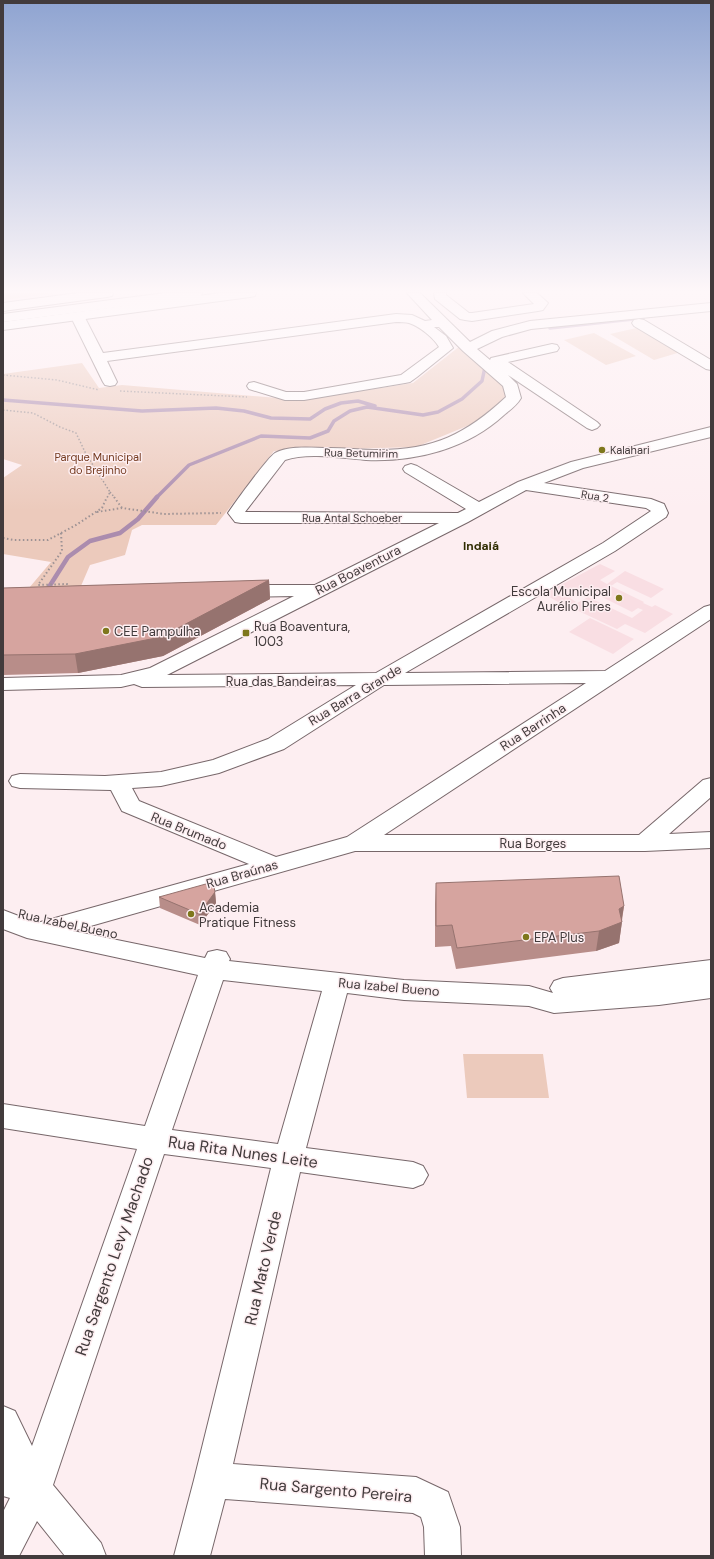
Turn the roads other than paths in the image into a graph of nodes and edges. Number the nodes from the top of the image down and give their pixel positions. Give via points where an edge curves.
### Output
1 (102, 366) edge
2 (423, 366) edge
3 (493, 366) edge
4 (500, 366) edge
5 (110, 382) dead end
6 (254, 386) dead end
7 (592, 424) dead end
8 (711, 432) edge
9 (410, 469) dead end
10 (524, 485) junction
11 (469, 510) junction
12 (660, 513) joint
13 (238, 516) joint
14 (318, 590) junction
15 (224, 591) edge
16 (711, 611) edge
17 (609, 677) junction
18 (378, 680) junction
19 (121, 682) junction
20 (3, 684) edge
21 (20, 781) dead end
22 (118, 782) junction
23 (711, 785) edge
24 (711, 840) edge
25 (355, 843) junction
26 (646, 843) junction
27 (274, 865) junction
28 (3, 911) edge
29 (3, 919) edge
30 (69, 923) junction
31 (36, 932) junction
32 (215, 964) junction
33 (711, 970) edge
34 (337, 982) junction
35 (711, 983) edge
36 (711, 988) edge
37 (659, 995) junction
38 (529, 996) junction
39 (3, 1116) edge
40 (154, 1140) junction
41 (288, 1159) junction
42 (413, 1175) dead end
43 (3, 1423) edge
44 (212, 1480) junction
45 (19, 1484) edge
46 (443, 1542) edge
47 (3, 1549) edge
48 (88, 1556) edge
49 (192, 1556) edge

1 - 5 main road
2 - 6 main road via 405,379 304,396 285,396
3 - 13 main road, Rua Betumirim via 510,384 514,398 486,422 458,440 424,452 384,456 341,453 288,454 279,457
4 - 7 main road
8 - 10 main road, Rua Boaventura via 577,465
9 - 11 main road
10 - 11 main road, Rua Boaventura
10 - 12 main road, Rua 2 via 650,504 658,508
11 - 13 main road, Rua Antal Schoeber
11 - 14 main road, Rua Boaventura
12 - 18 main road, Rua Barra Grande via 609,547
14 - 15 main road
14 - 19 main road, Rua Boaventura via 156,672
16 - 17 main road, Rua Barrinha
17 - 18 main road, Rua das Bandeiras
17 - 25 main road, Rua Barrinha
18 - 19 main road, Rua das Bandeiras
18 - 22 main road, Rua Barra Grande via 276,744 219,766 161,779
19 - 20 main road, Rua Boaventura
21 - 22 main road, Rua Barra Grande
22 - 27 main road, Rua Brumado via 130,806
23 - 26 main road
24 - 26 main road, Rua Borges
25 - 26 main road, Rua Borges
25 - 27 main road, Rua Braúnas
27 - 30 main road, Rua Braúnas
28 - 30 main road, Rua Izabel Bueno
29 - 31 main road, Rua Izabel Bueno
30 - 31 main road, Rua Braúnas
30 - 32 main road, Rua Izabel Bueno via 150,942
31 - 32 main road, Rua Izabel Bueno
32 - 34 main road, Rua Izabel Bueno via 248,972
32 - 40 main road, Rua Sargento Levy Machado
33 - 38 main road, Rua Izabel Bueno via 550,990
34 - 38 main road, Rua Izabel Bueno via 404,990
34 - 41 main road, Rua Mato Verde
35 - 37 main road via 672,988
36 - 37 main road, Rua Izabel Bueno
37 - 38 main road, Rua Izabel Bueno via 554,1003
39 - 40 main road, Rua Rita Nunes Leite
40 - 41 main road, Rua Rita Nunes Leite
40 - 45 main road, Rua Sargento Levy Machado
41 - 42 main road, Rua Rita Nunes Leite
41 - 44 main road, Rua Mato Verde
43 - 45 main road
44 - 46 main road, Rua Sargento Pereira via 416,1495 436,1505
44 - 49 main road, Rua Mato Verde
45 - 47 main road, Rua Sargento Levy Machado
45 - 48 main road

